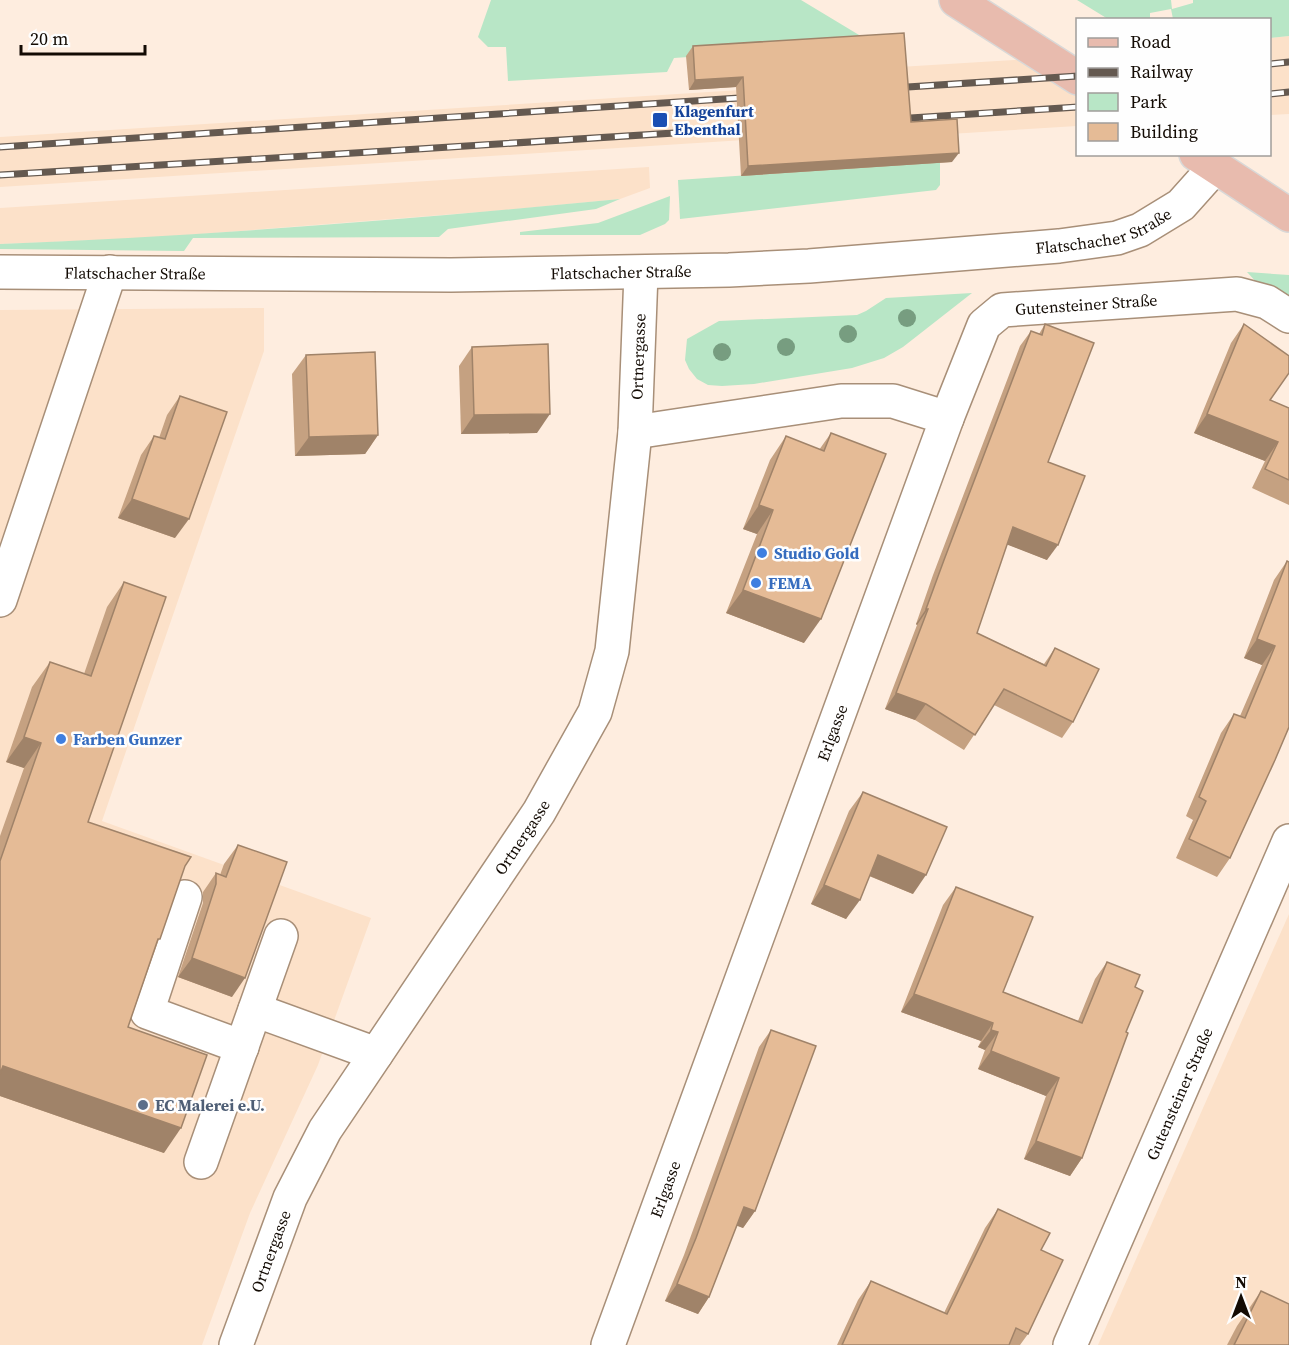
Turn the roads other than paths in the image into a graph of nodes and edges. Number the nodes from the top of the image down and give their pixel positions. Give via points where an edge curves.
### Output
1 (956, 0) edge
2 (1076, 77) edge
3 (1206, 161) edge
4 (1289, 215) edge
5 (0, 272) edge
6 (110, 272) junction
7 (641, 273) junction
8 (1289, 316) edge
9 (947, 418) junction
10 (635, 432) junction
11 (0, 600) edge
12 (1289, 841) edge
13 (185, 897) edge
14 (281, 936) dead end
15 (255, 1010) junction
16 (242, 1047) junction
17 (376, 1054) junction
18 (201, 1162) dead end
19 (236, 1345) edge
20 (608, 1345) edge
21 (1070, 1345) edge

1 - 2 main road
3 - 4 main road
3 - 7 street, Flatschacher Straße via 1181,205 1140,230 1117,238 808,266
5 - 6 street, Flatschacher Straße
6 - 7 street, Flatschacher Straße
6 - 11 street
7 - 10 street, Ortnergasse
8 - 9 street, Gutensteiner Straße via 1267,302 1237,294 1002,310 984,325
9 - 10 street via 893,401 841,401
9 - 20 street, Erlgasse
10 - 17 street, Ortnergasse via 612,651 595,712 539,812
12 - 21 street, Gutensteiner Straße
13 - 16 street via 147,1012
14 - 15 street
15 - 16 street
15 - 17 street
16 - 18 street
17 - 19 street, Ortnergasse via 325,1130 290,1198

